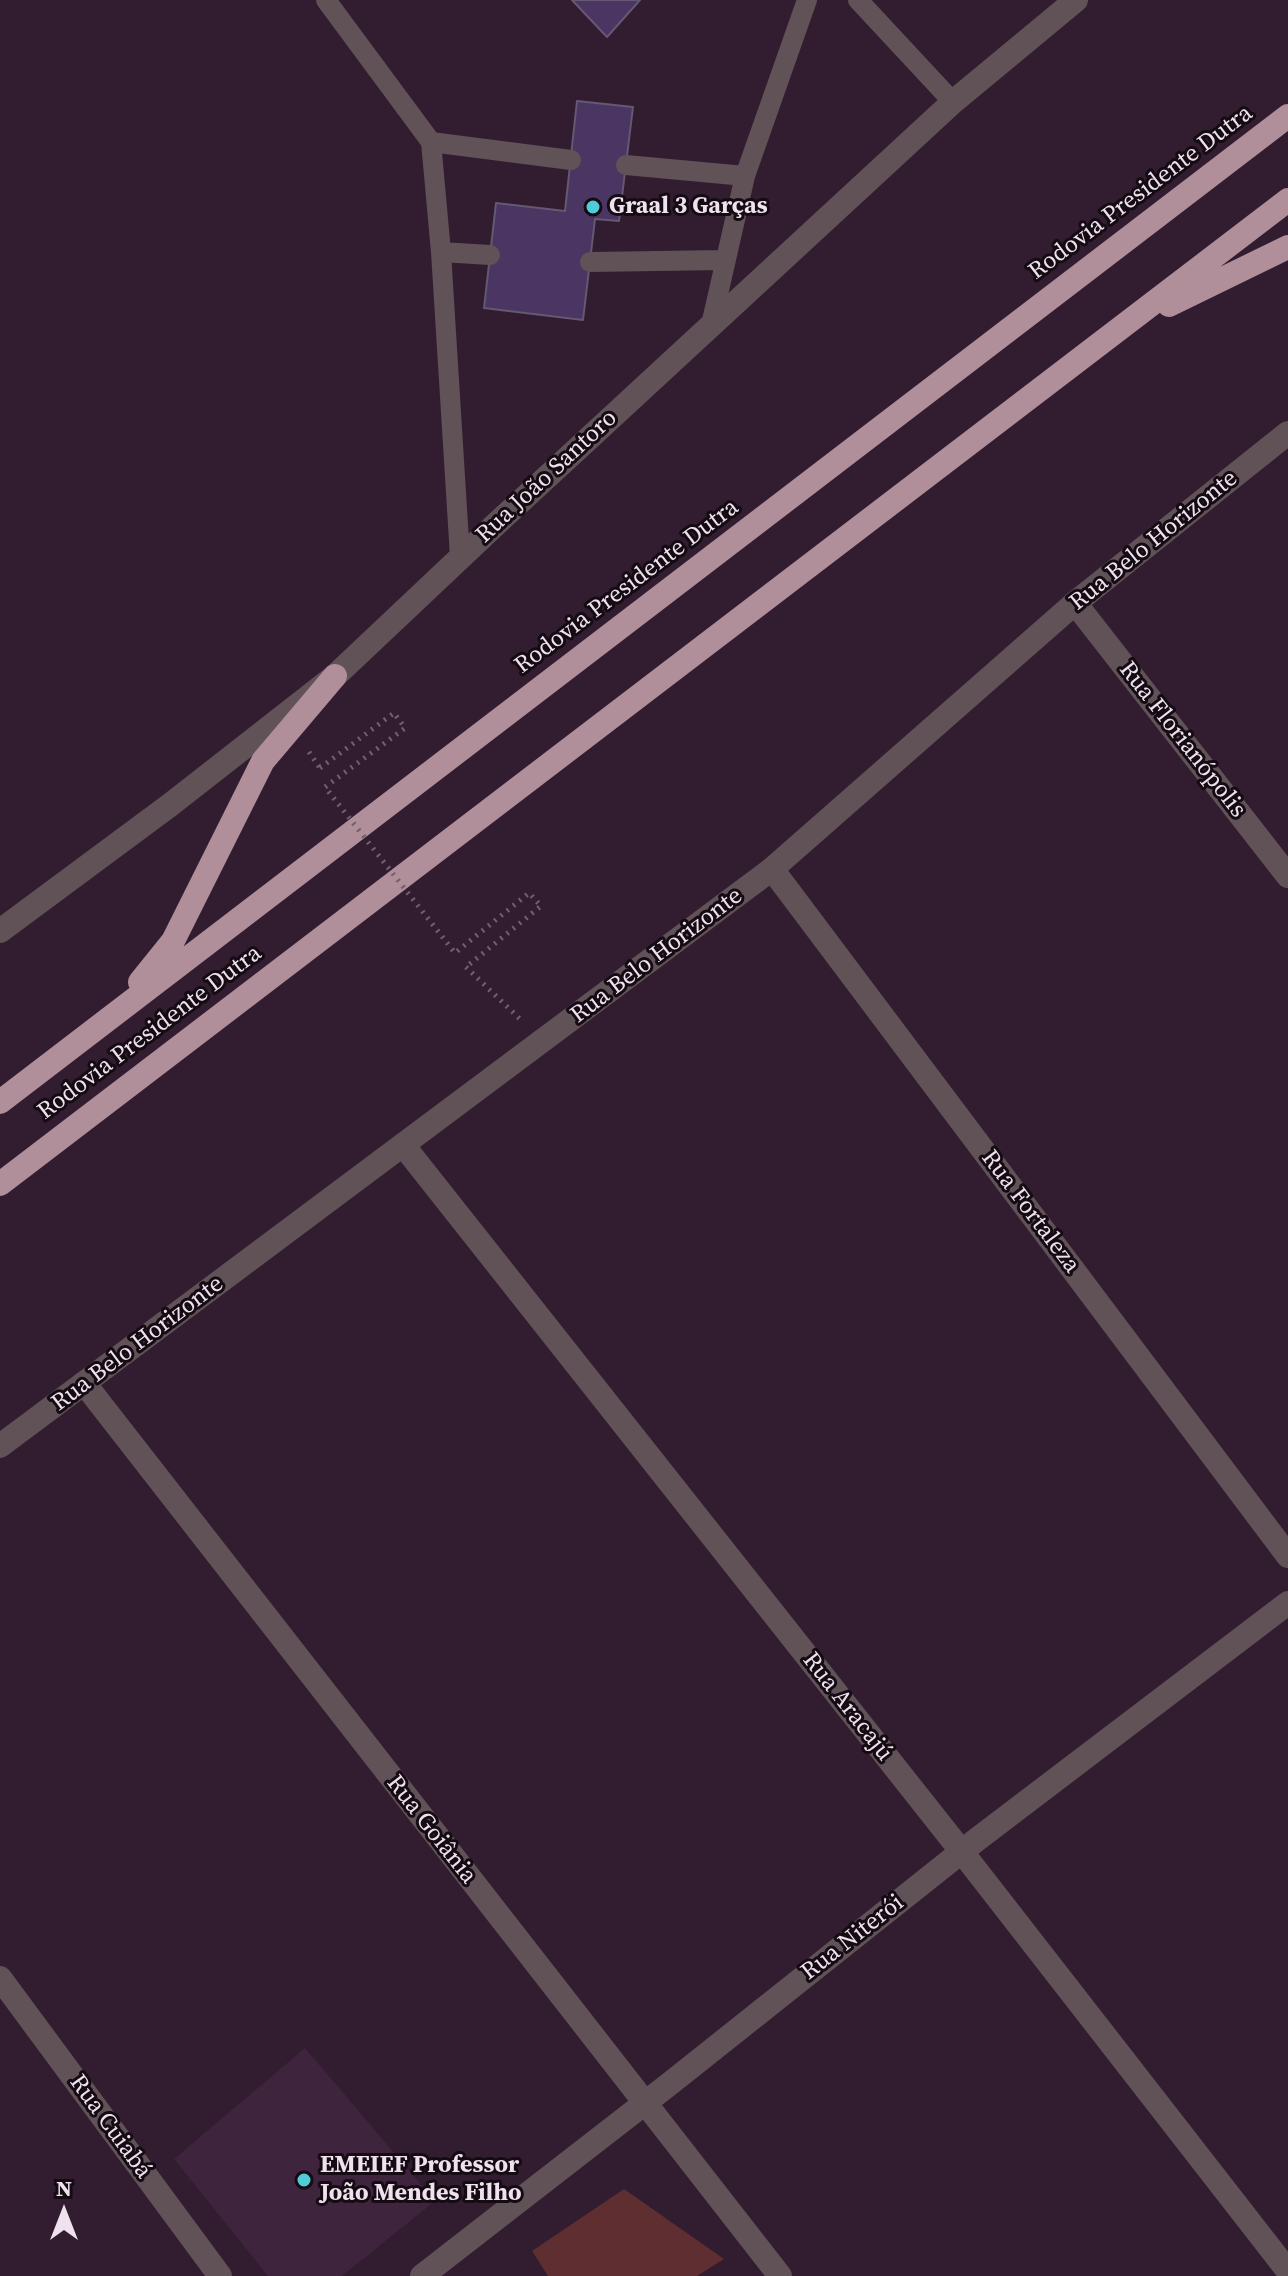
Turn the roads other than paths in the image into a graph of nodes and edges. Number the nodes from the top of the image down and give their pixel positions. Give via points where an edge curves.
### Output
1 (326, 0) edge
2 (807, 0) edge
3 (858, 0) edge
4 (1076, 0) edge
5 (953, 102) junction
6 (1288, 116) edge
7 (431, 142) junction
8 (571, 160) dead end
9 (626, 165) dead end
10 (745, 176) junction
11 (1288, 200) edge
12 (1288, 247) edge
13 (441, 252) junction
14 (490, 255) dead end
15 (724, 260) junction
16 (590, 262) dead end
17 (711, 325) junction
18 (1124, 327) junction
19 (1288, 433) edge
20 (460, 557) junction
21 (1075, 603) junction
22 (335, 676) junction
23 (772, 869) junction
24 (1288, 876) edge
25 (0, 931) edge
26 (116, 1012) junction
27 (0, 1102) edge
28 (403, 1145) junction
29 (0, 1184) edge
30 (84, 1383) junction
31 (0, 1446) edge
32 (1288, 1556) edge
33 (1288, 1603) edge
34 (962, 1852) junction
35 (0, 1978) edge
36 (644, 2104) junction
37 (1288, 2271) edge
38 (220, 2276) edge
39 (422, 2276) edge
40 (780, 2276) edge

1 - 7 lane
2 - 10 lane
3 - 5 lane
4 - 5 street, Rua João Santoro
5 - 17 street, Rua João Santoro
6 - 26 highway, Rodovia Presidente Dutra
7 - 8 lane
7 - 13 lane
9 - 10 lane
10 - 15 lane
11 - 18 highway, Rodovia Presidente Dutra
12 - 18 highway
13 - 14 lane
13 - 20 lane
15 - 16 lane
15 - 17 lane
17 - 20 street, Rua João Santoro
18 - 29 highway, Rodovia Presidente Dutra
19 - 21 street, Rua Belo Horizonte
20 - 22 street, Rua João Santoro
21 - 23 street, Rua Belo Horizonte
21 - 24 street, Rua Florianópolis
22 - 25 street, Rua João Santoro
22 - 26 highway via 263,761 173,941
23 - 28 street, Rua Belo Horizonte
23 - 32 street, Rua Fortaleza
26 - 27 highway, Rodovia Presidente Dutra
28 - 30 street, Rua Belo Horizonte
28 - 34 street, Rua Aracajú
30 - 31 street, Rua Belo Horizonte
30 - 36 street, Rua Goiânia
33 - 34 street, Rua Niterói
34 - 36 street, Rua Niterói
34 - 37 street, Rua Aracajú
35 - 38 street, Rua Cuiabá
36 - 39 street, Rua Niterói
36 - 40 street, Rua Goiânia

